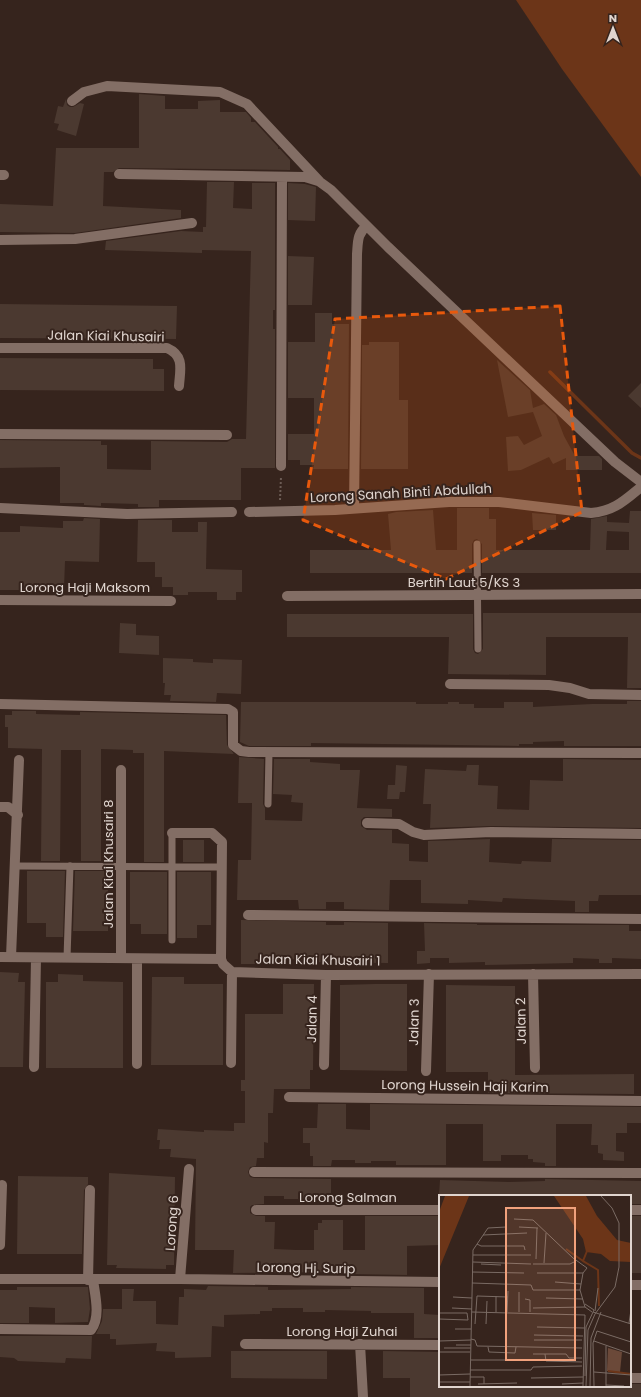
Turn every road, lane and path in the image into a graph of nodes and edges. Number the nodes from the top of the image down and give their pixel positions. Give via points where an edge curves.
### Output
1 (72, 101) dead end
2 (119, 174) dead end
3 (282, 178) junction
4 (320, 182) junction
5 (192, 223) dead end
6 (367, 226) junction
7 (0, 240) edge
8 (0, 348) edge
9 (179, 386) dead end
10 (0, 434) edge
11 (227, 435) dead end
12 (281, 466) joint
13 (641, 482) edge
14 (641, 487) edge
15 (0, 508) edge
16 (354, 508) junction
17 (280, 511) junction
18 (232, 512) dead end
19 (250, 512) dead end
20 (477, 544) dead end
21 (641, 594) edge
22 (478, 595) junction
23 (287, 596) dead end
24 (0, 600) edge
25 (170, 601) dead end
26 (478, 649) dead end
27 (450, 684) dead end
28 (641, 695) edge
29 (0, 704) edge
30 (269, 752) junction
31 (641, 753) edge
32 (20, 760) dead end
33 (121, 770) dead end
34 (268, 804) dead end
35 (0, 807) edge
36 (18, 815) junction
37 (367, 823) dead end
38 (172, 833) joint
39 (641, 834) edge
40 (16, 866) junction
41 (70, 866) junction
42 (121, 867) junction
43 (171, 867) junction
44 (222, 868) junction
45 (248, 915) dead end
46 (641, 918) edge
47 (172, 940) dead end
48 (0, 957) edge
49 (11, 957) junction
50 (121, 957) junction
51 (36, 958) junction
52 (67, 958) junction
53 (137, 959) junction
54 (221, 959) junction
55 (232, 972) junction
56 (429, 974) junction
57 (533, 974) junction
58 (641, 974) edge
59 (326, 975) junction
60 (231, 1062) dead end
61 (137, 1064) dead end
62 (324, 1065) dead end
63 (34, 1067) dead end
64 (535, 1068) dead end
65 (426, 1071) dead end
66 (289, 1097) dead end
67 (641, 1101) edge
68 (189, 1170) dead end
69 (254, 1172) dead end
70 (641, 1173) edge
71 (2, 1185) dead end
72 (90, 1190) dead end
73 (256, 1210) dead end
74 (439, 1210) edge
75 (0, 1245) edge
76 (0, 1279) edge
77 (176, 1279) junction
78 (90, 1280) junction
79 (439, 1282) edge
80 (0, 1329) edge
81 (245, 1344) dead end
82 (360, 1344) junction
83 (439, 1345) edge
84 (363, 1397) edge

1 - 4 street via 84,92 106,86 220,92 246,104
2 - 3 street
3 - 4 street via 305,177
3 - 12 street
4 - 6 street
5 - 7 street via 75,239
6 - 13 street via 615,462
6 - 16 street via 358,237
8 - 9 street, Jalan Kiai Khusairi via 167,348 175,352 180,359
10 - 11 street
12 - 17 path
14 - 16 street, Lorong Sanah Binti Abdullah via 618,506 606,512 591,513 499,502 449,502
15 - 18 street via 127,514
16 - 17 street, Lorong Sanah Binti Abdullah
17 - 19 street, Lorong Sanah Binti Abdullah
20 - 22 lane
21 - 22 street, Bertih Laut 5/KS 3
22 - 23 street, Bertih Laut 5/KS 3
22 - 26 lane
24 - 25 street, Lorong Haji Maksom
27 - 28 street via 549,685 589,694
29 - 30 street via 228,709 233,712 233,745 236,749
30 - 31 street
30 - 34 lane
32 - 36 street
33 - 42 street, Jalan Kiai Khusairi 8
35 - 36 street via 8,807
36 - 40 street
37 - 39 street via 399,824 412,832 424,835 491,832
38 - 43 lane
38 - 44 street via 212,833 218,836 222,842
40 - 41 lane
40 - 49 street
41 - 42 lane
41 - 52 lane
42 - 43 lane
42 - 50 street, Jalan Kiai Khusairi 8
43 - 44 lane
43 - 47 lane
44 - 54 street
45 - 46 street
48 - 49 street
49 - 51 street
50 - 52 street
50 - 53 street
51 - 52 street
51 - 63 street
53 - 54 street
53 - 61 street
54 - 55 street
55 - 59 street, Jalan Kiai Khusairi 1
55 - 60 street
56 - 57 street, Jalan Kiai Khusairi 1
56 - 59 street, Jalan Kiai Khusairi 1
56 - 65 street, Jalan 3
57 - 58 street, Jalan Kiai Khusairi 1
57 - 64 street, Jalan 2
59 - 62 street, Jalan 4
66 - 67 street, Lorong Hussein Haji Karim
68 - 77 street, Lorong 6
69 - 70 street
71 - 75 street
72 - 78 street
73 - 74 street, Lorong Salman
76 - 78 street, Lorong Hj. Surip
77 - 78 street, Lorong Hj. Surip
77 - 79 street, Lorong Hj. Surip
78 - 80 street via 95,1318 91,1330
81 - 82 street, Lorong Haji Zuhai
82 - 83 street, Lorong Haji Zuhai
82 - 84 street

